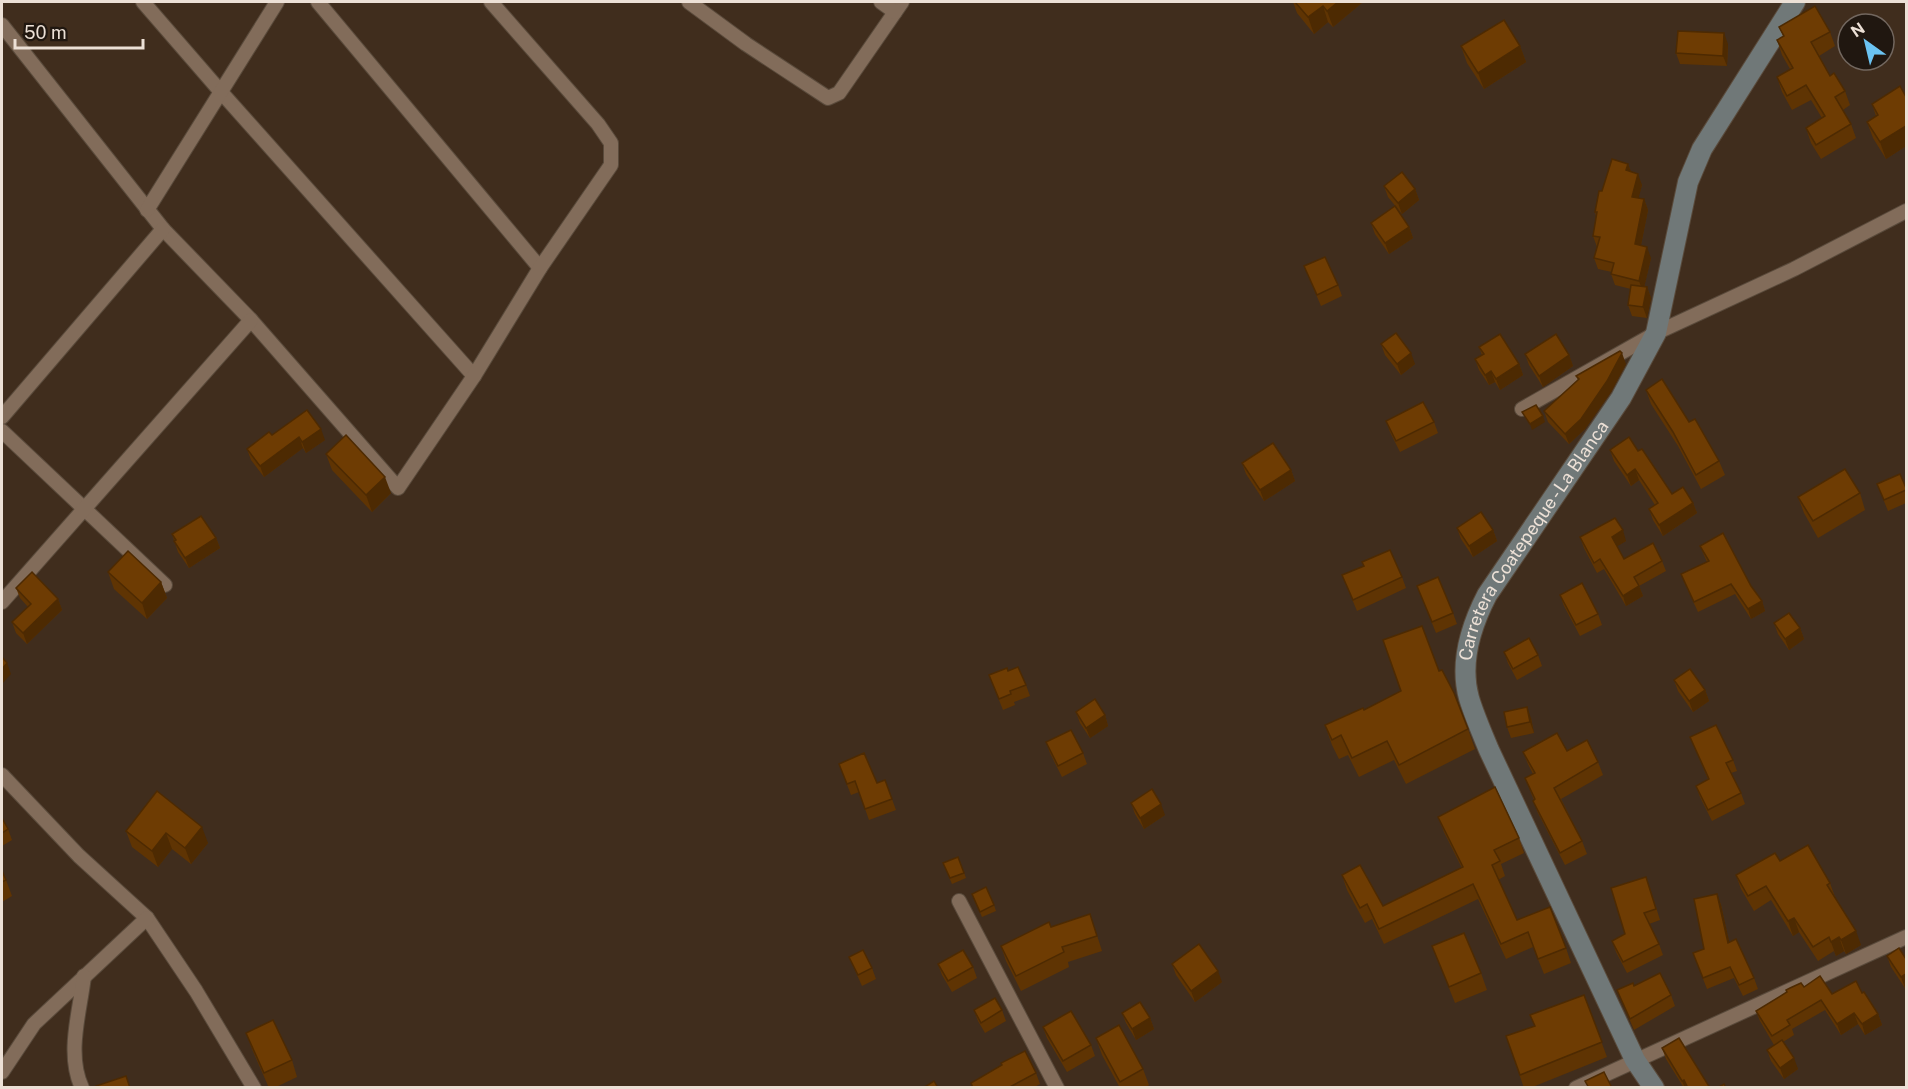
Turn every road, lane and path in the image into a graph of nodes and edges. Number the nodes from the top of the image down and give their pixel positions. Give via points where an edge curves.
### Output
1 (143, 2) edge
2 (277, 2) edge
3 (318, 2) edge
4 (491, 2) edge
5 (689, 2) edge
6 (881, 2) edge
7 (1795, 2) edge
8 (899, 7) edge
9 (2, 26) edge
10 (220, 92) junction
11 (147, 210) junction
12 (1906, 212) edge
13 (163, 229) junction
14 (540, 268) junction
15 (251, 320) junction
16 (1656, 333) junction
17 (474, 376) junction
18 (1522, 409) edge
19 (2, 417) edge
20 (2, 431) edge
21 (84, 507) junction
22 (165, 585) dead end
23 (2, 602) edge
24 (4, 780) edge
25 (959, 901) dead end
26 (147, 918) junction
27 (1906, 937) edge
28 (84, 976) junction
29 (1635, 1060) junction
30 (2, 1072) edge
31 (82, 1088) edge
32 (254, 1088) edge
33 (1057, 1088) edge
34 (1576, 1088) edge
35 (1654, 1088) edge

1 - 10 street
2 - 10 street
3 - 14 street
4 - 14 street via 611,143 611,165
5 - 8 street via 828,98 838,93
6 - 8 street
7 - 16 main road, Carretera Coatepeque - La Blanca via 1695,165 1686,190
9 - 11 street
10 - 11 street
10 - 17 street
11 - 13 street
12 - 16 street
13 - 15 street
13 - 19 street
14 - 17 street
15 - 17 street via 398,488
15 - 21 street
16 - 18 street
16 - 29 main road, Carretera Coatepeque - La Blanca via 1621,398 1488,595 1472,626 1466,661 1469,698 1489,750
20 - 21 street
21 - 22 street
21 - 23 street
24 - 26 street
25 - 33 street
26 - 28 street
26 - 32 street
27 - 29 street
28 - 30 street via 34,1024
28 - 31 street via 75,1043 75,1066
29 - 34 street
29 - 35 main road, Carretera Coatepeque - La Blanca

